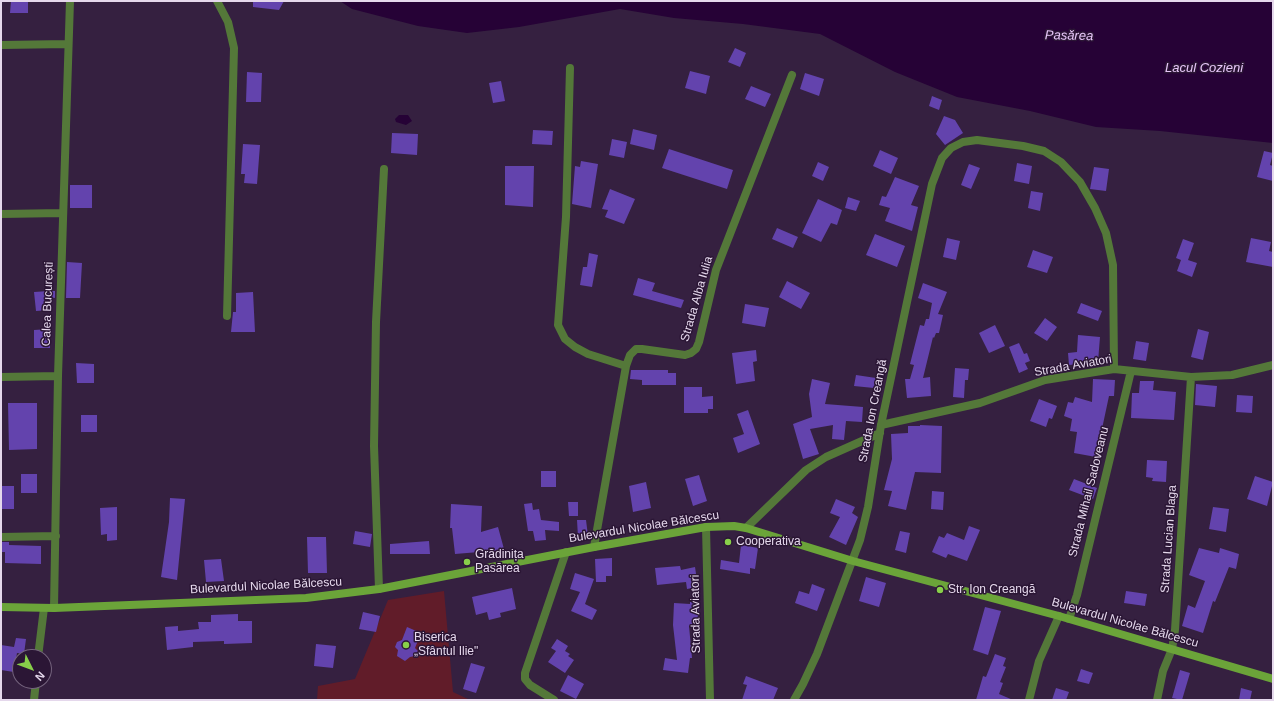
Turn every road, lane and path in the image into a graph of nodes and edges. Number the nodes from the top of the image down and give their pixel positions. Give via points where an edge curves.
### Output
1 (70, 1) edge
2 (217, 1) edge
3 (68, 44) junction
4 (1, 45) edge
5 (570, 68) dead end
6 (792, 75) dead end
7 (384, 169) dead end
8 (62, 213) junction
9 (1, 214) edge
10 (227, 316) dead end
11 (1273, 365) edge
12 (626, 366) junction
13 (1114, 369) junction
14 (1131, 371) junction
15 (58, 376) junction
16 (1, 377) edge
17 (1191, 377) junction
18 (881, 429) junction
19 (706, 527) junction
20 (746, 528) junction
21 (56, 536) junction
22 (1, 537) edge
23 (594, 547) junction
24 (566, 552) junction
25 (853, 561) junction
26 (379, 589) junction
27 (1, 607) edge
28 (44, 608) junction
29 (54, 608) junction
30 (1059, 616) junction
31 (1069, 619) junction
32 (39, 649) edge
33 (1172, 649) junction
34 (1273, 679) edge
35 (35, 689) edge
36 (34, 700) edge
37 (554, 700) edge
38 (710, 700) edge
39 (794, 700) edge
40 (1029, 700) edge
41 (1157, 700) edge

1 - 3 street, Calea București
2 - 10 street via 230,27 234,48
3 - 4 street
3 - 8 street, Calea București
5 - 12 street via 566,217 558,325 565,339 575,347 588,354
6 - 12 street, Strada Alba Iulia via 716,270 696,349 686,355 636,349 630,355
7 - 26 street via 376,322 374,446
8 - 9 street
8 - 15 street, Calea București
11 - 17 street, Strada Aviatori via 1232,375
12 - 23 street, Strada Alba Iulia
13 - 14 street, Strada Aviatori
13 - 18 street, Strada Aviatori via 1044,380 980,403
13 - 18 street, Strada Ion Creangă via 1113,265 1106,233 1096,208 1080,182 1061,162 1044,151 977,140 963,142 951,148 942,158 932,184
14 - 17 street, Strada Aviatori
14 - 31 street, Strada Mihail Sadoveanu
15 - 16 street
15 - 21 street, Calea București
17 - 33 street, Strada Lucian Blaga via 1176,630
18 - 20 street, Strada Aviatori via 806,470
18 - 25 street, Strada Ion Creangă via 868,507
19 - 20 main road, Bulevardul Nicolae Bălcescu
19 - 23 main road, Bulevardul Nicolae Bălcescu
19 - 38 street, Strada Aviatori
20 - 25 main road, Bulevardul Nicolae Bălcescu
21 - 22 street
21 - 29 street, Calea București
23 - 24 main road, Bulevardul Nicolae Bălcescu
24 - 26 main road, Bulevardul Nicolae Bălcescu
24 - 37 street via 525,673 525,679 530,685
25 - 30 main road, Bulevardul Nicolae Bălcescu
25 - 39 street, Strada Ion Creangă via 817,654
26 - 29 main road, Bulevardul Nicolae Bălcescu via 306,598
27 - 28 main road, Bulevardul Nicolae Bălcescu
28 - 29 main road, Bulevardul Nicolae Bălcescu
28 - 32 street
30 - 31 main road, Bulevardul Nicolae Bălcescu
30 - 40 street via 1040,661
31 - 33 main road, Bulevardul Nicolae Bălcescu
33 - 34 main road, Bulevardul Nicolae Bălcescu
33 - 41 street, Strada Lucian Blaga via 1163,671
35 - 36 street

